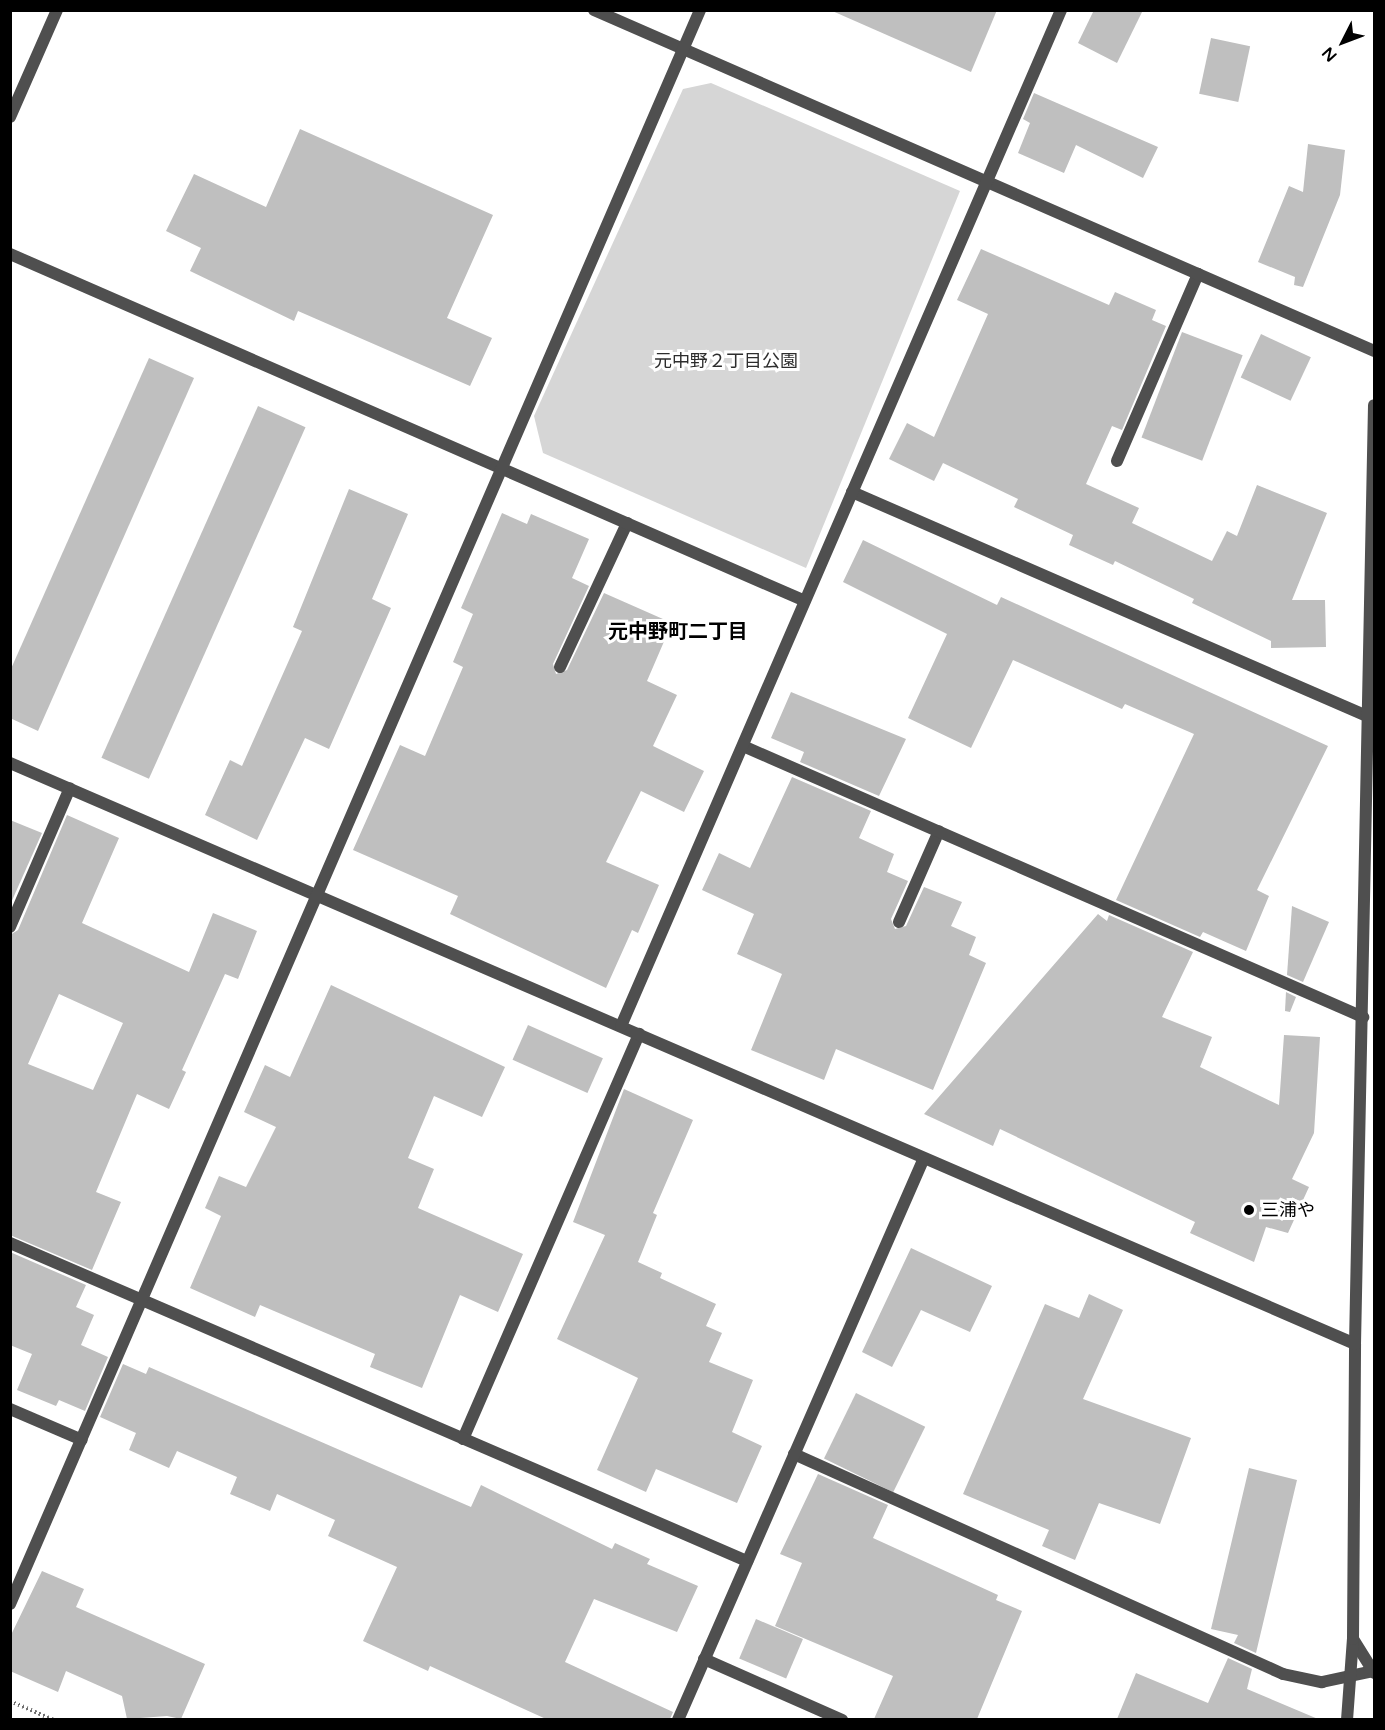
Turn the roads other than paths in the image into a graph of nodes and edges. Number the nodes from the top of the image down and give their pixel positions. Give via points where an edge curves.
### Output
1 (57, 10) edge
2 (594, 10) edge
3 (700, 10) edge
4 (1061, 10) edge
5 (683, 50) junction
6 (10, 117) edge
7 (987, 182) junction
8 (10, 254) edge
9 (1198, 274) junction
10 (1374, 351) edge
11 (1374, 405) edge
12 (1117, 461) dead end
13 (502, 469) junction
14 (852, 492) junction
15 (627, 523) junction
16 (806, 601) junction
17 (560, 667) dead end
18 (1369, 717) junction
19 (743, 746) junction
20 (10, 763) edge
21 (70, 788) junction
22 (939, 831) junction
23 (1370, 885) edge
24 (317, 895) junction
25 (899, 922) dead end
26 (10, 927) edge
27 (1363, 1017) junction
28 (621, 1026) junction
29 (639, 1034) junction
30 (924, 1158) junction
31 (10, 1243) edge
32 (142, 1300) junction
33 (1355, 1344) junction
34 (10, 1409) edge
35 (463, 1439) junction
36 (82, 1440) junction
37 (794, 1454) junction
38 (747, 1561) junction
39 (10, 1604) edge
40 (1353, 1639) junction
41 (704, 1659) junction
42 (1374, 1672) edge
43 (1349, 1679) junction
44 (678, 1719) edge
45 (842, 1719) edge
46 (1347, 1719) edge

1 - 6 street
2 - 5 street
3 - 5 street
4 - 7 street
5 - 7 street
5 - 13 street
7 - 9 street
7 - 14 street
8 - 13 street
9 - 10 street
9 - 12 street
11 - 18 street
13 - 15 street
13 - 24 street
14 - 16 street
14 - 18 street
15 - 16 street
15 - 17 street
16 - 19 street
18 - 23 street
19 - 22 street
19 - 28 street
20 - 21 street
21 - 24 street
21 - 26 street
22 - 25 street
22 - 27 street
23 - 27 street
24 - 28 street
24 - 32 street
27 - 33 street
28 - 29 street
29 - 30 street
29 - 35 street
30 - 33 street
30 - 37 street
31 - 32 street
32 - 35 street
32 - 36 street
33 - 40 street
34 - 36 street
35 - 38 street
36 - 39 street
37 - 38 street
37 - 43 street via 1283,1674 1322,1682
38 - 41 street
40 - 42 street
40 - 43 street
41 - 44 street
41 - 45 street
42 - 43 street
43 - 46 street

